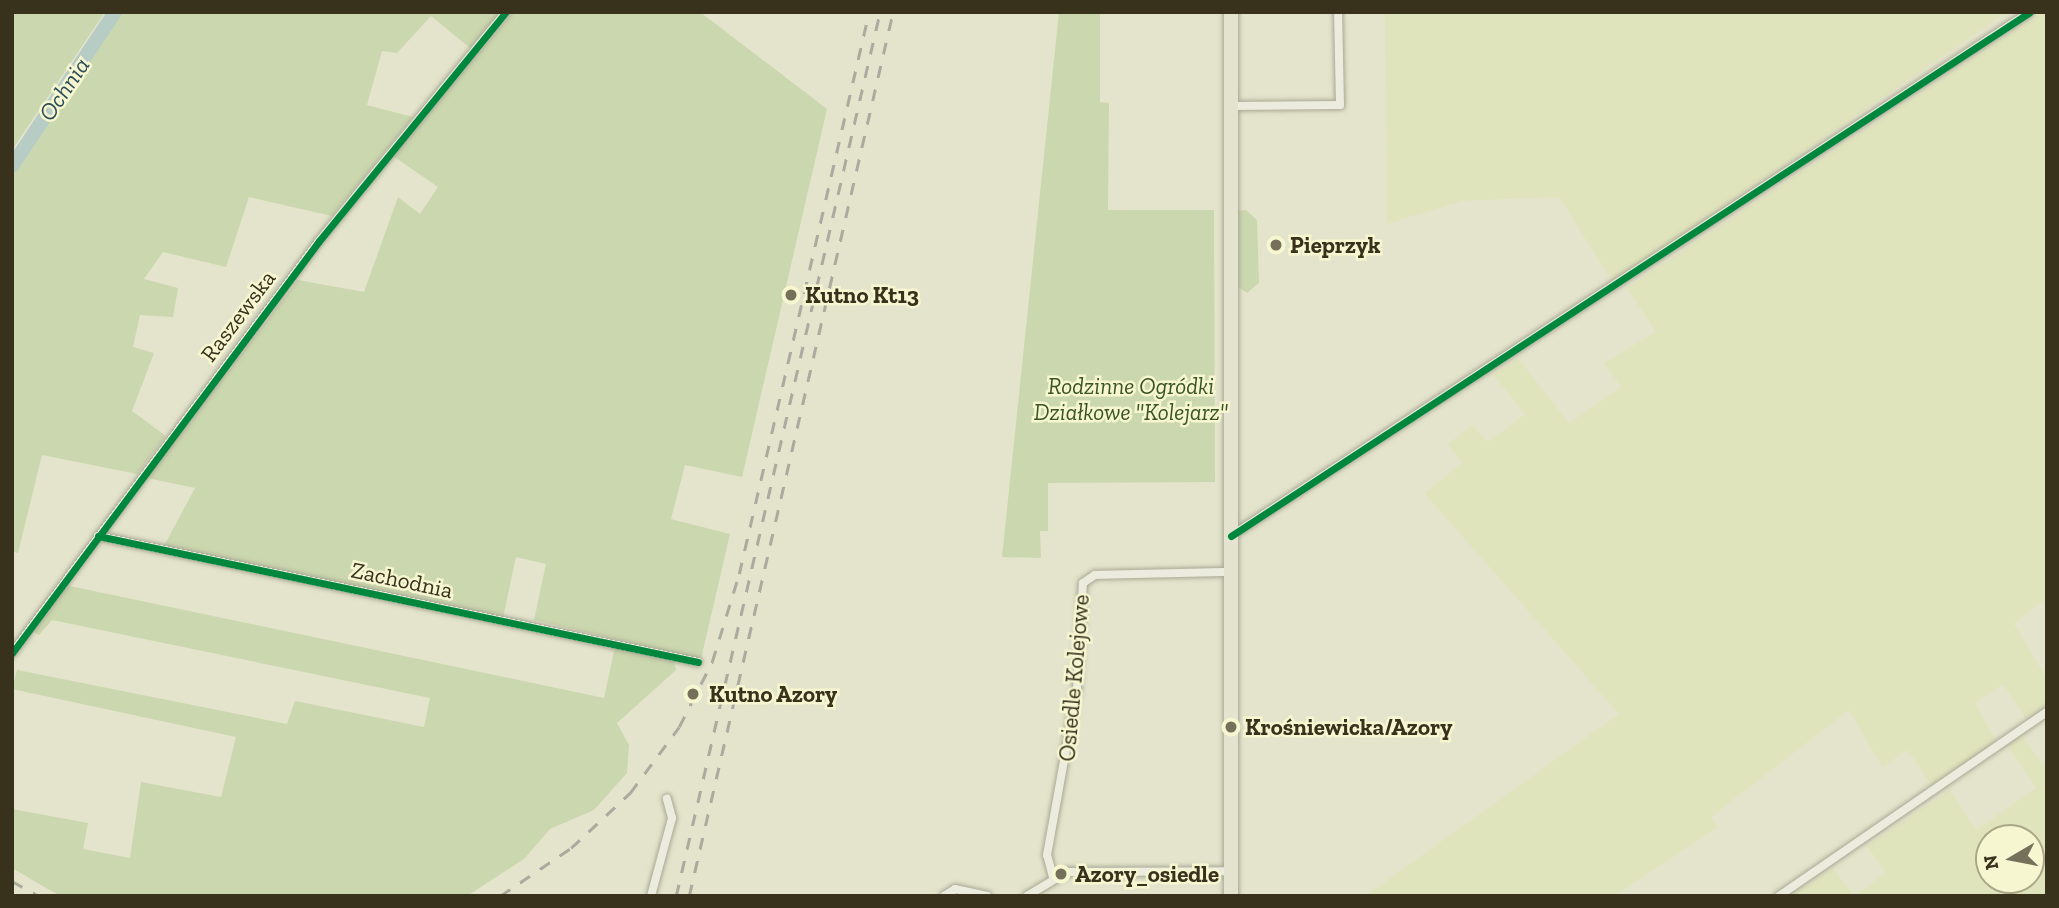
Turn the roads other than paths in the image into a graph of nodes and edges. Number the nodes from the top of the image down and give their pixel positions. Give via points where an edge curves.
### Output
1 (506, 12) edge
2 (1231, 12) edge
3 (1338, 12) edge
4 (2030, 12) edge
5 (1231, 106) junction
6 (98, 536) junction
7 (1231, 536) junction
8 (1230, 572) junction
9 (12, 653) edge
10 (698, 662) dead end
11 (2047, 712) edge
12 (667, 799) dead end
13 (1231, 871) junction
14 (1053, 877) junction
15 (651, 896) edge
16 (944, 896) edge
17 (987, 896) edge
18 (1027, 896) edge
19 (1231, 896) edge
20 (1779, 896) edge

1 - 6 street, Raszewska via 319,241
2 - 5 main road
3 - 5 street via 1340,105
4 - 7 street
5 - 7 main road
6 - 9 street, Raszewska
6 - 10 street, Zachodnia
7 - 8 main road
8 - 13 main road
8 - 14 street, Osiedle Kolejowe via 1095,575 1083,583 1076,689 1047,855
11 - 20 street
12 - 15 street via 672,818
13 - 14 street via 1081,871
13 - 19 main road
14 - 18 street
16 - 17 street via 954,889

